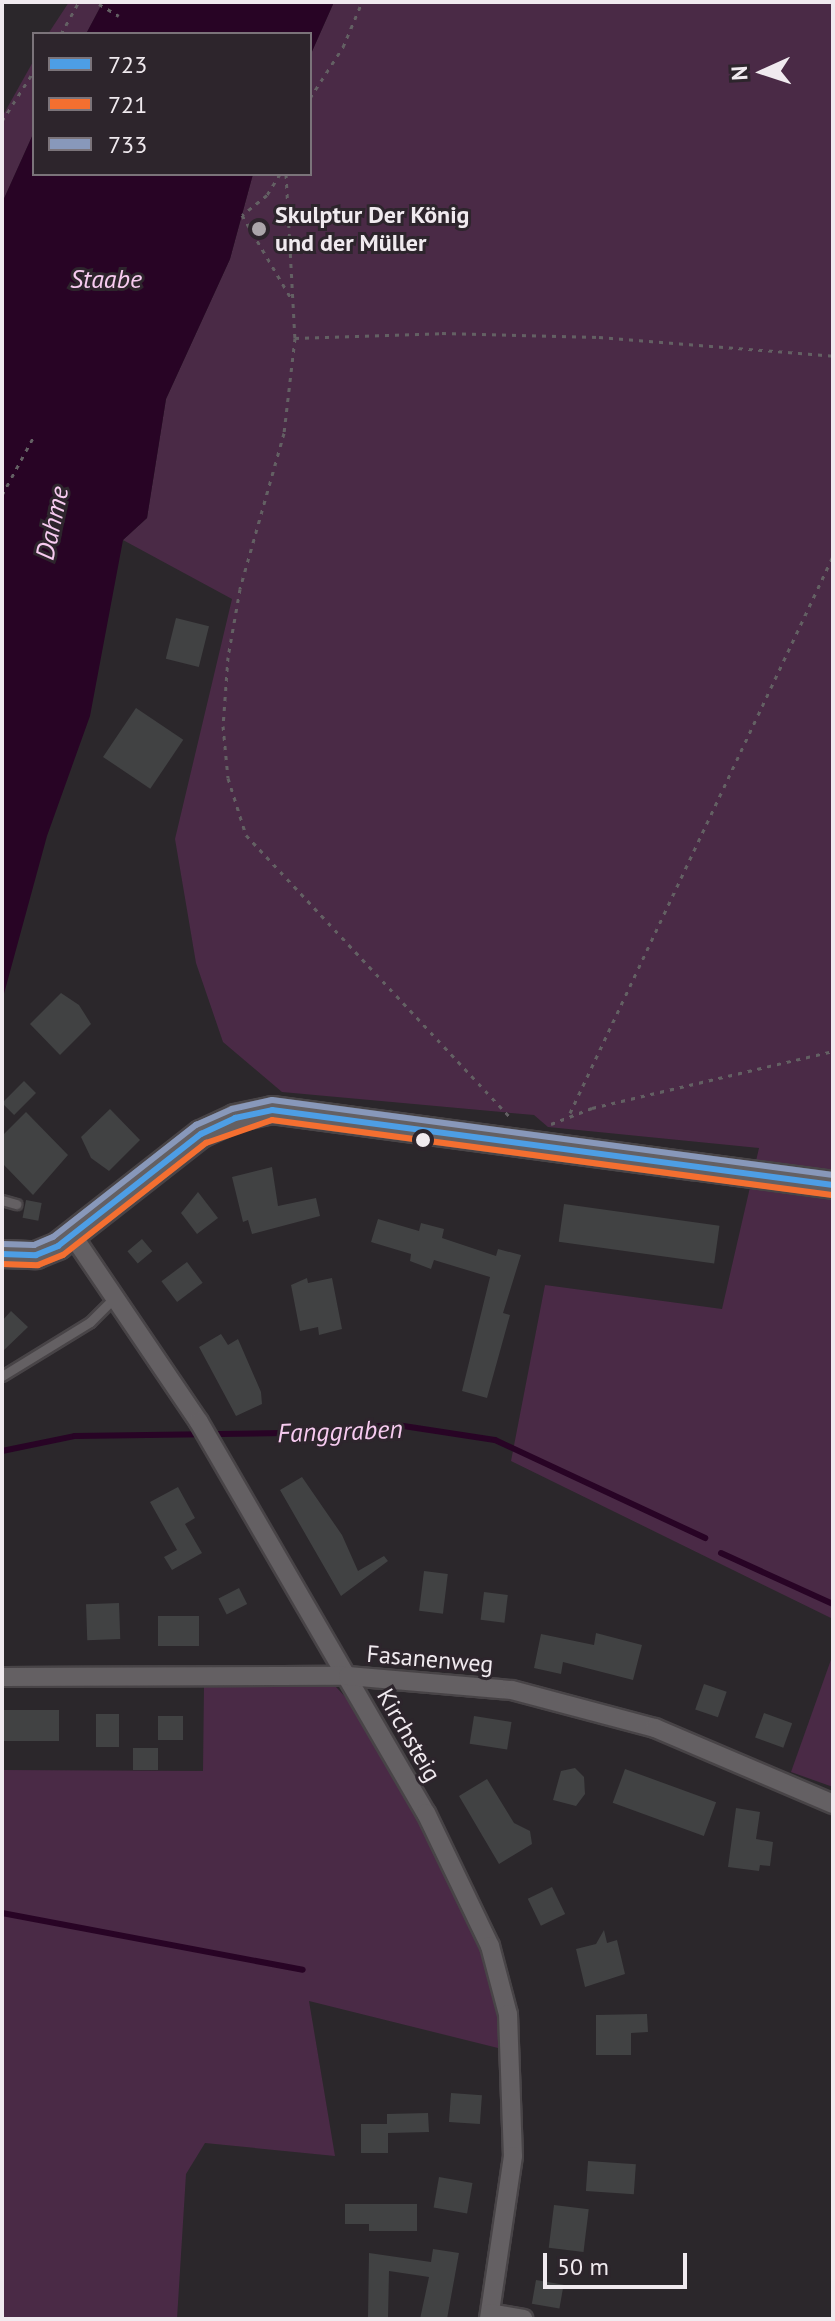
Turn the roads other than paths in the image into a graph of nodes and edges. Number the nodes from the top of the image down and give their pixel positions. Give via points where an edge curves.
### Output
1 (833, 1185) edge
2 (2, 1200) edge
3 (16, 1204) dead end
4 (73, 1236) junction
5 (2, 1254) edge
6 (116, 1296) junction
7 (2, 1376) edge
8 (348, 1676) junction
9 (2, 1677) edge
10 (833, 1804) edge
11 (489, 2316) edge
12 (523, 2319) edge

1 - 4 street via 272,1110 235,1118 201,1134
2 - 3 lane
4 - 5 street via 36,1255
4 - 6 street, Kirchsteig
6 - 7 lane via 90,1322
6 - 8 street, Kirchsteig via 212,1443
8 - 9 street, Fasanenweg
8 - 10 street, Fasanenweg via 512,1690 655,1728
8 - 11 street, Kirchsteig via 468,1896 504,1996 513,2156
11 - 12 street

